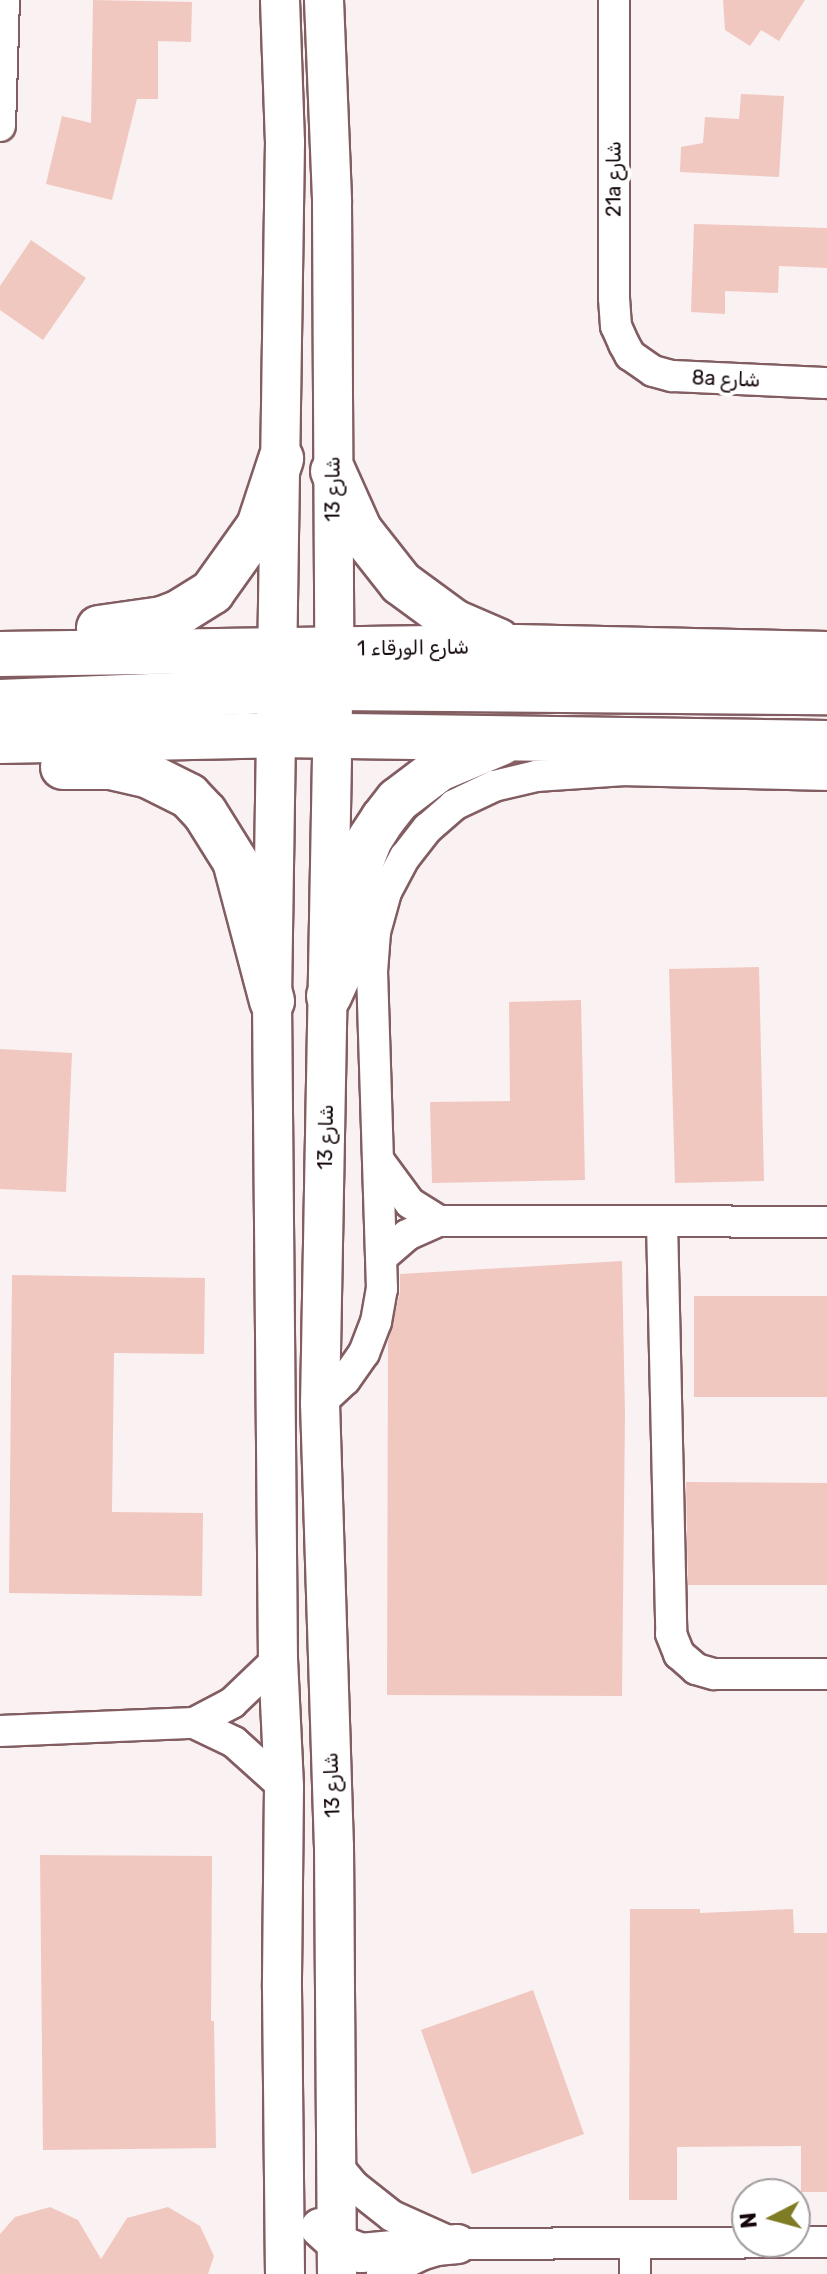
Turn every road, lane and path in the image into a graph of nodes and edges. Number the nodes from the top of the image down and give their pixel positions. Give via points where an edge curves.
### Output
1 (4, 0) edge
2 (280, 0) edge
3 (324, 0) edge
4 (614, 0) edge
5 (0, 126) edge
6 (630, 355) joint
7 (827, 383) edge
8 (281, 459) junction
9 (333, 471) junction
10 (515, 647) junction
11 (65, 651) junction
12 (0, 654) edge
13 (827, 654) edge
14 (333, 668) junction
15 (277, 670) junction
16 (827, 692) edge
17 (0, 702) edge
18 (276, 735) junction
19 (333, 735) junction
20 (519, 737) junction
21 (0, 742) edge
22 (827, 743) edge
23 (827, 775) edge
24 (329, 996) junction
25 (272, 1001) junction
26 (379, 1160) junction
27 (439, 1221) junction
28 (662, 1222) junction
29 (827, 1222) edge
30 (382, 1257) junction
31 (320, 1403) junction
32 (278, 1659) junction
33 (827, 1674) edge
34 (194, 1723) junction
35 (0, 1731) edge
36 (284, 1787) junction
37 (282, 1988) junction
38 (338, 2167) junction
39 (827, 2242) edge
40 (634, 2243) junction
41 (458, 2244) junction
42 (338, 2259) edge
43 (285, 2274) edge
44 (382, 2274) edge
45 (635, 2274) edge

1 - 5 street
2 - 8 street via 285,142
3 - 9 street, شارع 13 via 332,203
4 - 6 street, 21a شارع via 614,298 616,326
6 - 7 street, 8a شارع via 653,371 672,376
8 - 11 main road via 259,526 212,592 162,619 88,632
8 - 15 street
9 - 10 main road via 360,531 401,583 454,622
9 - 14 street, شارع 13
10 - 13 main road, شارع الورقاء 1
10 - 14 main road, شارع الورقاء 1
11 - 12 main road
11 - 15 main road
14 - 15 main road via 312,679
14 - 16 main road
14 - 18 main road
14 - 19 street, شارع 13
15 - 17 main road
15 - 18 street
18 - 19 main road
18 - 21 main road
18 - 25 street
19 - 20 main road
19 - 24 street, شارع 13
20 - 22 main road
20 - 24 main road via 439,769 398,800 383,819 353,883 346,959
21 - 25 main road via 35,765 125,769 189,796 235,861
23 - 26 street via 570,772 494,786 454,805 405,857 386,892 375,932
24 - 31 street, شارع 13
25 - 32 street
26 - 27 street via 410,1203
26 - 30 street
27 - 28 street
27 - 30 street via 407,1235
28 - 29 street
28 - 33 street via 671,1634 679,1654 696,1669 714,1674
30 - 31 street via 376,1322 364,1353
31 - 38 street, شارع 13
32 - 34 street via 232,1703
32 - 36 street
34 - 35 street
34 - 36 street via 244,1749
36 - 37 street
37 - 42 street via 300,2048 308,2207
37 - 43 street
38 - 41 street via 392,2216
38 - 42 street, شارع 13
39 - 40 street
40 - 41 street
40 - 45 street
41 - 42 street via 373,2253 349,2250
41 - 44 street

